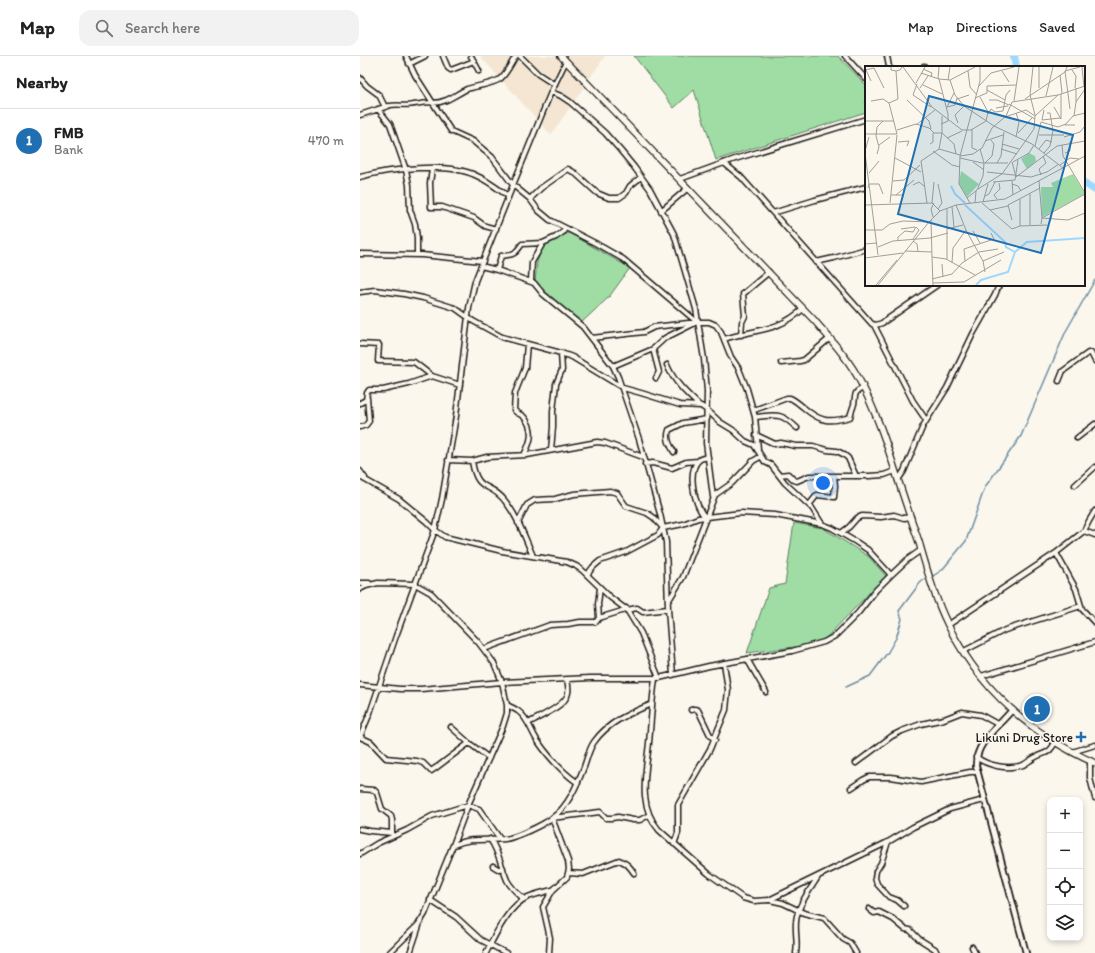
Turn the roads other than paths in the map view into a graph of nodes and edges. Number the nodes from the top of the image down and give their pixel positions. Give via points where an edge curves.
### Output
1 (406, 56) edge
2 (425, 56) edge
3 (443, 56) edge
4 (471, 56) edge
5 (516, 56) edge
6 (520, 56) edge
7 (561, 56) edge
8 (845, 56) edge
9 (887, 56) edge
10 (474, 61) junction
11 (566, 61) junction
12 (409, 64) junction
13 (889, 66) edge
14 (479, 71) dead end
15 (865, 77) edge
16 (360, 78) edge
17 (554, 85) junction
18 (551, 92) junction
19 (433, 103) junction
20 (387, 107) junction
21 (378, 109) junction
22 (360, 115) edge
23 (865, 119) edge
24 (724, 163) junction
25 (432, 169) junction
26 (406, 170) junction
27 (360, 177) edge
28 (641, 177) junction
29 (680, 179) junction
30 (513, 185) junction
31 (865, 187) edge
32 (688, 188) junction
33 (508, 196) junction
34 (530, 199) junction
35 (661, 211) junction
36 (773, 213) junction
37 (565, 228) junction
38 (496, 229) junction
39 (543, 243) junction
40 (865, 249) edge
41 (360, 254) edge
42 (417, 255) junction
43 (816, 262) junction
44 (481, 264) junction
45 (497, 270) junction
46 (768, 272) junction
47 (531, 281) junction
48 (936, 286) edge
49 (999, 286) edge
50 (360, 292) edge
51 (803, 309) junction
52 (468, 317) junction
53 (697, 322) junction
54 (874, 325) junction
55 (742, 335) junction
56 (592, 338) junction
57 (830, 338) junction
58 (724, 339) junction
59 (360, 344) edge
60 (527, 344) junction
61 (653, 349) junction
62 (561, 353) junction
63 (1095, 361) edge
64 (781, 363) dead end
65 (667, 365) dead end
66 (613, 366) junction
67 (432, 376) junction
68 (656, 378) dead end
69 (1059, 381) dead end
70 (460, 385) junction
71 (623, 388) junction
72 (863, 388) junction
73 (367, 397) junction
74 (360, 403) edge
75 (701, 406) junction
76 (707, 410) junction
77 (754, 410) junction
78 (755, 417) junction
79 (707, 419) junction
80 (926, 420) junction
81 (1095, 424) edge
82 (360, 427) edge
83 (796, 428) dead end
84 (756, 435) junction
85 (1077, 438) dead end
86 (551, 450) junction
87 (758, 450) junction
88 (674, 452) dead end
89 (524, 455) junction
90 (760, 456) junction
91 (643, 457) junction
92 (708, 457) junction
93 (448, 460) junction
94 (698, 460) junction
95 (472, 461) junction
96 (645, 464) junction
97 (1095, 467) edge
98 (360, 471) edge
99 (895, 472) junction
100 (779, 475) junction
101 (834, 476) junction
102 (856, 476) junction
103 (360, 477) edge
104 (365, 478) junction
105 (898, 480) junction
106 (1075, 485) dead end
107 (713, 497) junction
108 (809, 505) junction
109 (1095, 511) edge
110 (911, 517) junction
111 (706, 518) junction
112 (518, 523) junction
113 (822, 524) junction
114 (663, 528) junction
115 (435, 530) junction
116 (1084, 531) junction
117 (841, 533) junction
118 (1095, 535) edge
119 (921, 550) junction
120 (1056, 553) junction
121 (533, 556) junction
122 (587, 575) junction
123 (891, 576) junction
124 (360, 583) edge
125 (378, 583) junction
126 (415, 584) junction
127 (600, 588) junction
128 (360, 589) edge
129 (668, 600) junction
130 (1081, 606) junction
131 (668, 608) junction
132 (626, 609) junction
133 (598, 618) junction
134 (1095, 623) edge
135 (948, 625) junction
136 (1095, 642) edge
137 (484, 649) junction
138 (964, 651) junction
139 (747, 659) junction
140 (724, 663) junction
141 (673, 675) junction
142 (981, 676) junction
143 (657, 679) junction
144 (567, 680) junction
145 (502, 682) junction
146 (360, 685) edge
147 (378, 687) junction
148 (766, 692) dead end
149 (652, 704) junction
150 (508, 705) junction
151 (691, 710) dead end
152 (1012, 710) junction
153 (528, 723) junction
154 (999, 725) junction
155 (451, 727) dead end
156 (715, 740) junction
157 (469, 743) junction
158 (1055, 743) junction
159 (1095, 745) edge
160 (1071, 752) junction
161 (976, 757) junction
162 (489, 758) junction
163 (1092, 762) edge
164 (856, 763) dead end
165 (976, 772) junction
166 (578, 783) junction
167 (851, 788) dead end
168 (360, 789) edge
169 (1095, 798) edge
170 (984, 800) junction
171 (468, 805) junction
172 (649, 815) junction
173 (552, 818) junction
174 (360, 829) edge
175 (392, 833) junction
176 (401, 833) junction
177 (490, 839) junction
178 (501, 839) junction
179 (888, 842) junction
180 (674, 844) junction
181 (453, 845) junction
182 (360, 854) edge
183 (493, 866) dead end
184 (504, 868) junction
185 (634, 873) dead end
186 (568, 874) junction
187 (819, 876) junction
188 (553, 890) junction
189 (524, 899) junction
190 (430, 900) junction
191 (769, 900) junction
192 (904, 906) dead end
193 (870, 909) dead end
194 (799, 910) junction
195 (421, 920) junction
196 (490, 945) junction
197 (972, 947) dead end
198 (389, 953) edge
199 (410, 953) edge
200 (486, 953) edge
201 (506, 953) edge
202 (549, 953) edge
203 (796, 953) edge
204 (856, 953) edge
205 (938, 953) edge
206 (975, 953) edge
207 (1026, 953) edge

1 - 12 street
2 - 12 street
3 - 10 street via 451,70
4 - 10 street
5 - 19 street via 497,80 466,90 448,100
6 - 17 street via 538,74
7 - 11 main road
8 - 15 street
9 - 13 street
10 - 14 street
11 - 17 street
11 - 29 main road
12 - 19 street
16 - 20 street via 379,95
17 - 18 street
18 - 28 street via 566,99 605,132
18 - 30 street
19 - 20 street via 396,104
19 - 30 street via 451,131 473,141 485,150
20 - 21 street
21 - 22 street
21 - 26 street via 390,124
23 - 24 street
24 - 29 street
24 - 36 street via 741,177
25 - 26 street
25 - 33 street via 458,170 474,174
25 - 38 street via 430,207 442,206
26 - 27 street
26 - 42 street via 410,210 417,238
28 - 34 street via 619,198 609,198 597,193 568,169
28 - 35 street
29 - 32 main road
30 - 33 street
30 - 34 street
31 - 36 street
32 - 35 street
32 - 46 main road
33 - 38 street
34 - 37 street via 544,216
35 - 53 street via 677,241 696,309
36 - 43 street
37 - 39 street via 556,237
37 - 53 street via 623,259
38 - 44 street
39 - 45 street via 522,244 509,256 501,256
39 - 47 street via 532,262
40 - 43 street
41 - 42 street
42 - 44 street
43 - 54 street
44 - 45 street
44 - 52 street via 471,296
45 - 47 street
46 - 51 main road
46 - 55 street via 743,294 745,316 742,322
47 - 56 street
48 - 54 street
49 - 80 street via 943,394
50 - 52 street via 375,290 417,296 456,308
51 - 55 street via 780,325
51 - 57 main road
52 - 60 street via 502,337
52 - 70 street
53 - 56 street
53 - 58 street via 716,325
53 - 61 street via 665,338
53 - 76 street via 705,369
54 - 80 street via 913,401
55 - 58 street
56 - 66 street
57 - 64 street via 804,360
57 - 72 main road via 849,363
58 - 77 street
59 - 67 street via 379,345 378,361 414,362
60 - 62 street
60 - 89 street via 525,368 514,393 514,410 525,418 532,434
61 - 66 street
61 - 68 street via 659,372
62 - 71 street
62 - 86 street via 562,370 556,384
63 - 69 street via 1088,352 1063,371
65 - 75 street via 680,386
66 - 71 street
67 - 70 street
67 - 73 street via 383,390 369,390
70 - 93 street
71 - 75 street via 680,405
71 - 91 street
72 - 77 street via 855,394 850,417 839,420 818,419 790,398
72 - 99 main road via 883,433
73 - 74 street
73 - 82 street via 369,421
75 - 76 street
76 - 79 street
76 - 87 street
77 - 78 street
78 - 83 street via 786,417
78 - 84 street
79 - 88 street via 683,423 669,430 667,436
79 - 92 street
80 - 105 street
81 - 85 street
84 - 87 street
84 - 102 street via 775,444 813,446 837,451 848,458
86 - 89 street
86 - 91 street via 605,443
87 - 90 street
89 - 95 street via 487,457
90 - 100 street
90 - 107 street
91 - 96 street
92 - 94 street
92 - 107 street
93 - 95 street
93 - 115 street
94 - 96 street via 672,468 652,463
94 - 111 street via 693,475 694,491
95 - 112 street via 477,480 504,499
96 - 114 street
97 - 106 street
98 - 104 street
99 - 102 street
99 - 105 main road
100 - 101 street via 788,474 796,481 809,476
100 - 108 street
101 - 102 street
101 - 108 street via 834,497 817,495
103 - 104 street
104 - 115 street via 404,502
105 - 110 main road
107 - 111 street
108 - 113 street
109 - 116 street
110 - 117 street via 862,516
110 - 119 main road
111 - 113 street via 741,513 775,515
111 - 114 street
111 - 129 street via 683,577
112 - 114 street via 527,505 534,500 610,491 618,493 626,506 653,517
112 - 121 street
113 - 117 street
114 - 122 street via 658,535 626,552 600,561
114 - 129 street via 666,542
115 - 121 street via 445,537 463,542
115 - 126 street
116 - 118 street
116 - 120 street
117 - 123 street via 868,550
119 - 123 street
119 - 135 main road
120 - 130 street via 1076,589
120 - 135 street
121 - 122 street via 572,564
122 - 127 street
123 - 139 street via 835,636 813,646
124 - 125 street
125 - 126 street
125 - 128 street
126 - 137 street via 431,594
126 - 147 street
127 - 132 street
127 - 133 street
129 - 131 street
130 - 134 street
130 - 138 street via 1005,630
131 - 132 street via 643,612 637,608
131 - 141 street
132 - 133 street
132 - 143 street via 641,632
133 - 137 street via 596,622 550,625
135 - 138 main road
136 - 142 street
137 - 145 street via 494,663
138 - 142 main road
139 - 140 street
139 - 148 street
140 - 141 street
140 - 156 street via 728,699
141 - 143 street
142 - 152 main road
143 - 144 street
143 - 149 street
144 - 145 street
144 - 153 street via 568,694 563,702
145 - 147 street via 421,689
145 - 150 street
146 - 147 street
147 - 157 street via 360,737 371,742 386,758 423,763 431,771
149 - 166 street via 624,716 600,734 591,747
149 - 172 street via 644,788
150 - 153 street via 519,712
150 - 162 street via 503,726
151 - 156 street via 698,710
152 - 154 street
152 - 158 main road
153 - 166 street via 542,748 566,775
154 - 161 street via 982,744
154 - 164 street via 973,713 956,713 902,731
155 - 157 street
156 - 180 street via 678,805 678,833
157 - 162 street
158 - 160 main road
158 - 161 street via 1045,754 1033,758 1028,763 1011,767 983,762
159 - 160 street
160 - 163 main road
161 - 165 street
162 - 171 street
163 - 169 street via 1090,778
165 - 167 street via 921,782 891,777 869,777
165 - 170 street
166 - 173 street via 565,804
168 - 175 street via 374,790 377,793 382,809 391,816
170 - 179 street via 950,809
170 - 207 street
171 - 176 street via 432,816
171 - 178 street via 479,810
171 - 181 street
172 - 173 street via 640,820 606,818 600,812
172 - 180 street via 654,824
173 - 178 street via 514,837
173 - 186 street via 569,865
174 - 175 street
175 - 176 street
176 - 182 street via 378,842
177 - 178 street
177 - 181 street via 463,840
177 - 184 street
179 - 187 street
179 - 192 street via 876,871 877,884
180 - 191 street via 709,874 743,898 754,901
181 - 190 street
183 - 184 street via 498,869
184 - 189 street via 508,881
185 - 186 street via 630,866 619,860 583,874
186 - 188 street
187 - 191 street
187 - 194 street
188 - 189 street
188 - 202 street via 542,907 550,938
189 - 196 street via 505,918
190 - 195 street
190 - 196 street
191 - 194 street
193 - 205 street via 874,913 879,912 893,918
194 - 203 street via 796,921
194 - 204 street via 824,918 850,943
195 - 198 street
195 - 199 street
196 - 200 street
196 - 201 street
197 - 206 street

